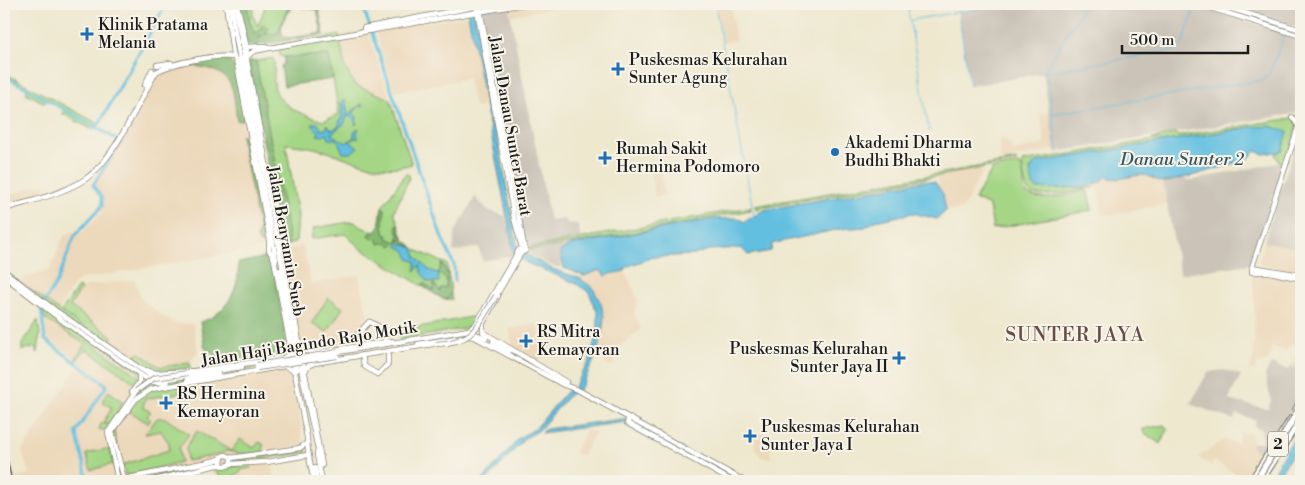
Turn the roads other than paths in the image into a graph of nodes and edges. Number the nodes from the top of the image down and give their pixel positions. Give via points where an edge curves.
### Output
1 (226, 4) edge
2 (230, 4) edge
3 (235, 4) edge
4 (488, 4) edge
5 (524, 4) edge
6 (1198, 4) edge
7 (1216, 4) edge
8 (478, 8) edge
9 (228, 20) junction
10 (233, 25) junction
11 (370, 29) junction
12 (1301, 30) edge
13 (1301, 36) edge
14 (242, 47) junction
15 (232, 51) junction
16 (241, 57) junction
17 (189, 61) junction
18 (241, 65) junction
19 (242, 86) junction
20 (244, 102) junction
21 (252, 105) junction
22 (1301, 110) edge
23 (1292, 117) dead end
24 (1301, 119) edge
25 (1298, 128) junction
26 (263, 143) junction
27 (255, 159) junction
28 (263, 162) junction
29 (260, 169) junction
30 (266, 203) junction
31 (271, 208) junction
32 (4, 209) edge
33 (276, 220) junction
34 (266, 222) junction
35 (275, 242) junction
36 (521, 252) junction
37 (4, 272) edge
38 (4, 276) edge
39 (1301, 277) edge
40 (281, 280) junction
41 (289, 283) junction
42 (498, 294) junction
43 (43, 304) junction
44 (481, 321) junction
45 (62, 322) junction
46 (74, 323) junction
47 (298, 328) junction
48 (461, 332) junction
49 (445, 334) junction
50 (479, 335) junction
51 (296, 337) junction
52 (489, 338) junction
53 (94, 339) junction
54 (386, 342) junction
55 (418, 344) junction
56 (434, 344) junction
57 (359, 346) junction
58 (497, 347) junction
59 (301, 348) junction
60 (348, 349) junction
61 (291, 350) junction
62 (388, 351) junction
63 (114, 353) junction
64 (313, 353) junction
65 (338, 354) junction
66 (361, 354) junction
67 (509, 354) junction
68 (283, 358) junction
69 (250, 363) junction
70 (314, 363) junction
71 (285, 366) junction
72 (257, 367) junction
73 (241, 368) junction
74 (538, 370) junction
75 (294, 371) junction
76 (305, 371) junction
77 (197, 372) junction
78 (139, 376) junction
79 (185, 382) junction
80 (306, 382) junction
81 (176, 383) junction
82 (297, 384) junction
83 (138, 385) junction
84 (572, 386) junction
85 (161, 387) junction
86 (300, 388) junction
87 (1301, 400) edge
88 (1301, 406) edge
89 (129, 408) junction
90 (1301, 411) edge
91 (119, 415) junction
92 (314, 418) junction
93 (1291, 419) junction
94 (1300, 420) edge
95 (628, 421) junction
96 (305, 424) junction
97 (313, 429) junction
98 (316, 442) junction
99 (308, 443) junction
100 (307, 453) junction
101 (317, 455) junction
102 (231, 461) junction
103 (219, 462) junction
104 (203, 466) junction
105 (118, 478) edge
106 (131, 480) edge
107 (141, 480) edge
108 (315, 480) edge
109 (150, 481) edge
110 (324, 481) edge
111 (732, 481) edge
112 (744, 481) edge
113 (1256, 481) edge

1 - 9 main road
2 - 10 main road, Jalan Benyamin Sueb
3 - 14 main road, Jalan Benyamin Sueb
4 - 8 main road
5 - 8 main road
6 - 13 main road
7 - 12 main road
8 - 11 main road
8 - 11 main road via 468,14
8 - 36 main road, Jalan Danau Sunter Barat
9 - 10 main road
9 - 15 main road
10 - 14 main road, Jalan Benyamin Sueb
11 - 14 main road
11 - 16 main road via 258,50
14 - 16 main road
14 - 16 main road, Jalan Benyamin Sueb
15 - 16 main road
15 - 17 main road
16 - 17 main road
16 - 18 main road, Jalan Benyamin Sueb
16 - 19 main road
16 - 21 main road, Jalan Benyamin Sueb
17 - 32 main road via 156,69 106,159 84,180
18 - 19 main road
18 - 21 main road, Jalan Benyamin Sueb
19 - 20 main road
20 - 21 main road
20 - 27 main road
21 - 26 main road
21 - 28 main road, Jalan Benyamin Sueb
21 - 29 main road, Jalan Benyamin Sueb
22 - 25 main road
23 - 25 main road
24 - 25 main road
25 - 39 main road via 1253,269
26 - 28 main road
26 - 33 main road
27 - 29 main road
27 - 34 main road
28 - 31 main road, Jalan Benyamin Sueb
29 - 30 main road, Jalan Benyamin Sueb
30 - 34 main road
30 - 35 main road, Jalan Benyamin Sueb
31 - 33 main road
31 - 35 main road, Jalan Benyamin Sueb
33 - 41 main road, Jalan Benyamin Sueb
34 - 40 main road via 270,250
35 - 40 main road, Jalan Benyamin Sueb
36 - 42 main road, Jalan Haji Bagindo Rajo Motik
36 - 44 main road, Jalan Haji Bagindo Rajo Motik
37 - 43 main road
38 - 43 main road
40 - 41 main road
40 - 51 main road, Jalan Benyamin Sueb
40 - 61 main road, Jalan Benyamin Sueb
40 - 61 main road
41 - 47 main road, Jalan Benyamin Sueb
42 - 44 main road
42 - 56 main road, Jalan Haji Bagindo Rajo Motik, bridge via 467,338 455,343
43 - 45 main road
43 - 46 main road
44 - 48 main road, Jalan Haji Bagindo Rajo Motik
44 - 50 main road
45 - 53 main road
45 - 63 main road
46 - 53 main road
46 - 63 main road
47 - 51 main road
47 - 59 main road, Jalan Benyamin Sueb
48 - 49 main road, Jalan Haji Bagindo Rajo Motik
48 - 50 main road
49 - 54 main road, Jalan Haji Bagindo Rajo Motik
49 - 60 main road, Jalan Haji Bagindo Rajo Motik
50 - 52 main road
50 - 55 main road
50 - 58 main road
51 - 80 main road, Jalan Benyamin Sueb
52 - 58 main road
52 - 67 main road
53 - 63 main road
54 - 57 main road, Jalan Haji Bagindo Rajo Motik
54 - 57 main road via 383,329 370,322 358,334
55 - 56 main road, Jalan Haji Bagindo Rajo Motik
55 - 66 main road, Jalan Haji Bagindo Rajo Motik
56 - 62 main road, Jalan Haji Bagindo Rajo Motik
57 - 60 main road, Jalan Haji Bagindo Rajo Motik
58 - 67 main road
59 - 64 main road, Jalan Haji Bagindo Rajo Motik
59 - 76 main road, Jalan Benyamin Sueb
60 - 64 main road, Jalan Haji Bagindo Rajo Motik
60 - 65 main road, Jalan Haji Bagindo Rajo Motik
61 - 68 main road, Jalan Haji Bagindo Rajo Motik
61 - 75 main road, Jalan Benyamin Sueb
61 - 86 main road, Jalan Benyamin Sueb
62 - 66 main road, Jalan Haji Bagindo Rajo Motik
62 - 66 main road via 388,364 378,374 364,366
63 - 77 main road via 148,372
63 - 78 main road
63 - 81 main road via 153,382
64 - 70 main road via 308,359
65 - 66 main road, Jalan Haji Bagindo Rajo Motik
65 - 72 main road, Jalan Haji Bagindo Rajo Motik, bridge
66 - 70 main road, Jalan Haji Bagindo Rajo Motik
67 - 74 main road
68 - 69 main road, Jalan Haji Bagindo Rajo Motik
68 - 71 main road
69 - 73 main road
69 - 77 main road, Jalan Haji Bagindo Rajo Motik
70 - 76 main road, Jalan Haji Bagindo Rajo Motik
71 - 75 main road, Jalan Haji Bagindo Rajo Motik
71 - 79 main road, Jalan Haji Bagindo Rajo Motik
72 - 73 main road, Jalan Haji Bagindo Rajo Motik
72 - 79 main road, Jalan Haji Bagindo Rajo Motik
73 - 77 main road, Jalan Haji Bagindo Rajo Motik
74 - 84 main road
74 - 84 main road
75 - 82 main road, Jalan Benyamin Sueb
76 - 80 main road, Jalan Benyamin Sueb
77 - 91 main road, Jalan Haji Bagindo Rajo Motik, bridge via 149,380
78 - 83 main road
78 - 85 main road
79 - 81 main road, Jalan Haji Bagindo Rajo Motik
80 - 92 main road, Jalan Benyamin Sueb
80 - 97 main road, Jalan Benyamin Sueb
81 - 85 main road, Jalan Haji Bagindo Rajo Motik
82 - 86 main road
82 - 96 main road, Jalan Benyamin Sueb
83 - 89 main road via 143,383 146,387
83 - 91 main road
84 - 95 main road
85 - 89 main road, Jalan Haji Bagindo Rajo Motik via 142,394
86 - 96 main road, Jalan Benyamin Sueb
87 - 93 highway
88 - 113 highway, 2, bridge
89 - 105 main road, Jalan Haji Bagindo Rajo Motik via 112,434
90 - 113 highway, 2, bridge
91 - 105 main road via 107,434
92 - 97 main road
92 - 110 main road, Jalan Benyamin Sueb
93 - 94 highway via 1295,422
93 - 113 highway
94 - 113 highway
95 - 111 main road
95 - 112 main road
96 - 99 main road, Jalan Benyamin Sueb
97 - 98 main road, Jalan Benyamin Sueb
98 - 99 main road via 313,446
98 - 101 main road, Jalan Benyamin Sueb
99 - 100 main road, Jalan Benyamin Sueb
99 - 100 main road, Jalan Benyamin Sueb
99 - 102 main road via 300,448
100 - 101 main road
100 - 102 main road
100 - 102 main road
100 - 108 main road, Jalan Benyamin Sueb
101 - 110 main road, Jalan Benyamin Sueb
102 - 103 main road via 227,466
102 - 103 main road via 225,455
103 - 104 main road
104 - 107 main road
104 - 109 main road
105 - 106 main road
106 - 107 main road

